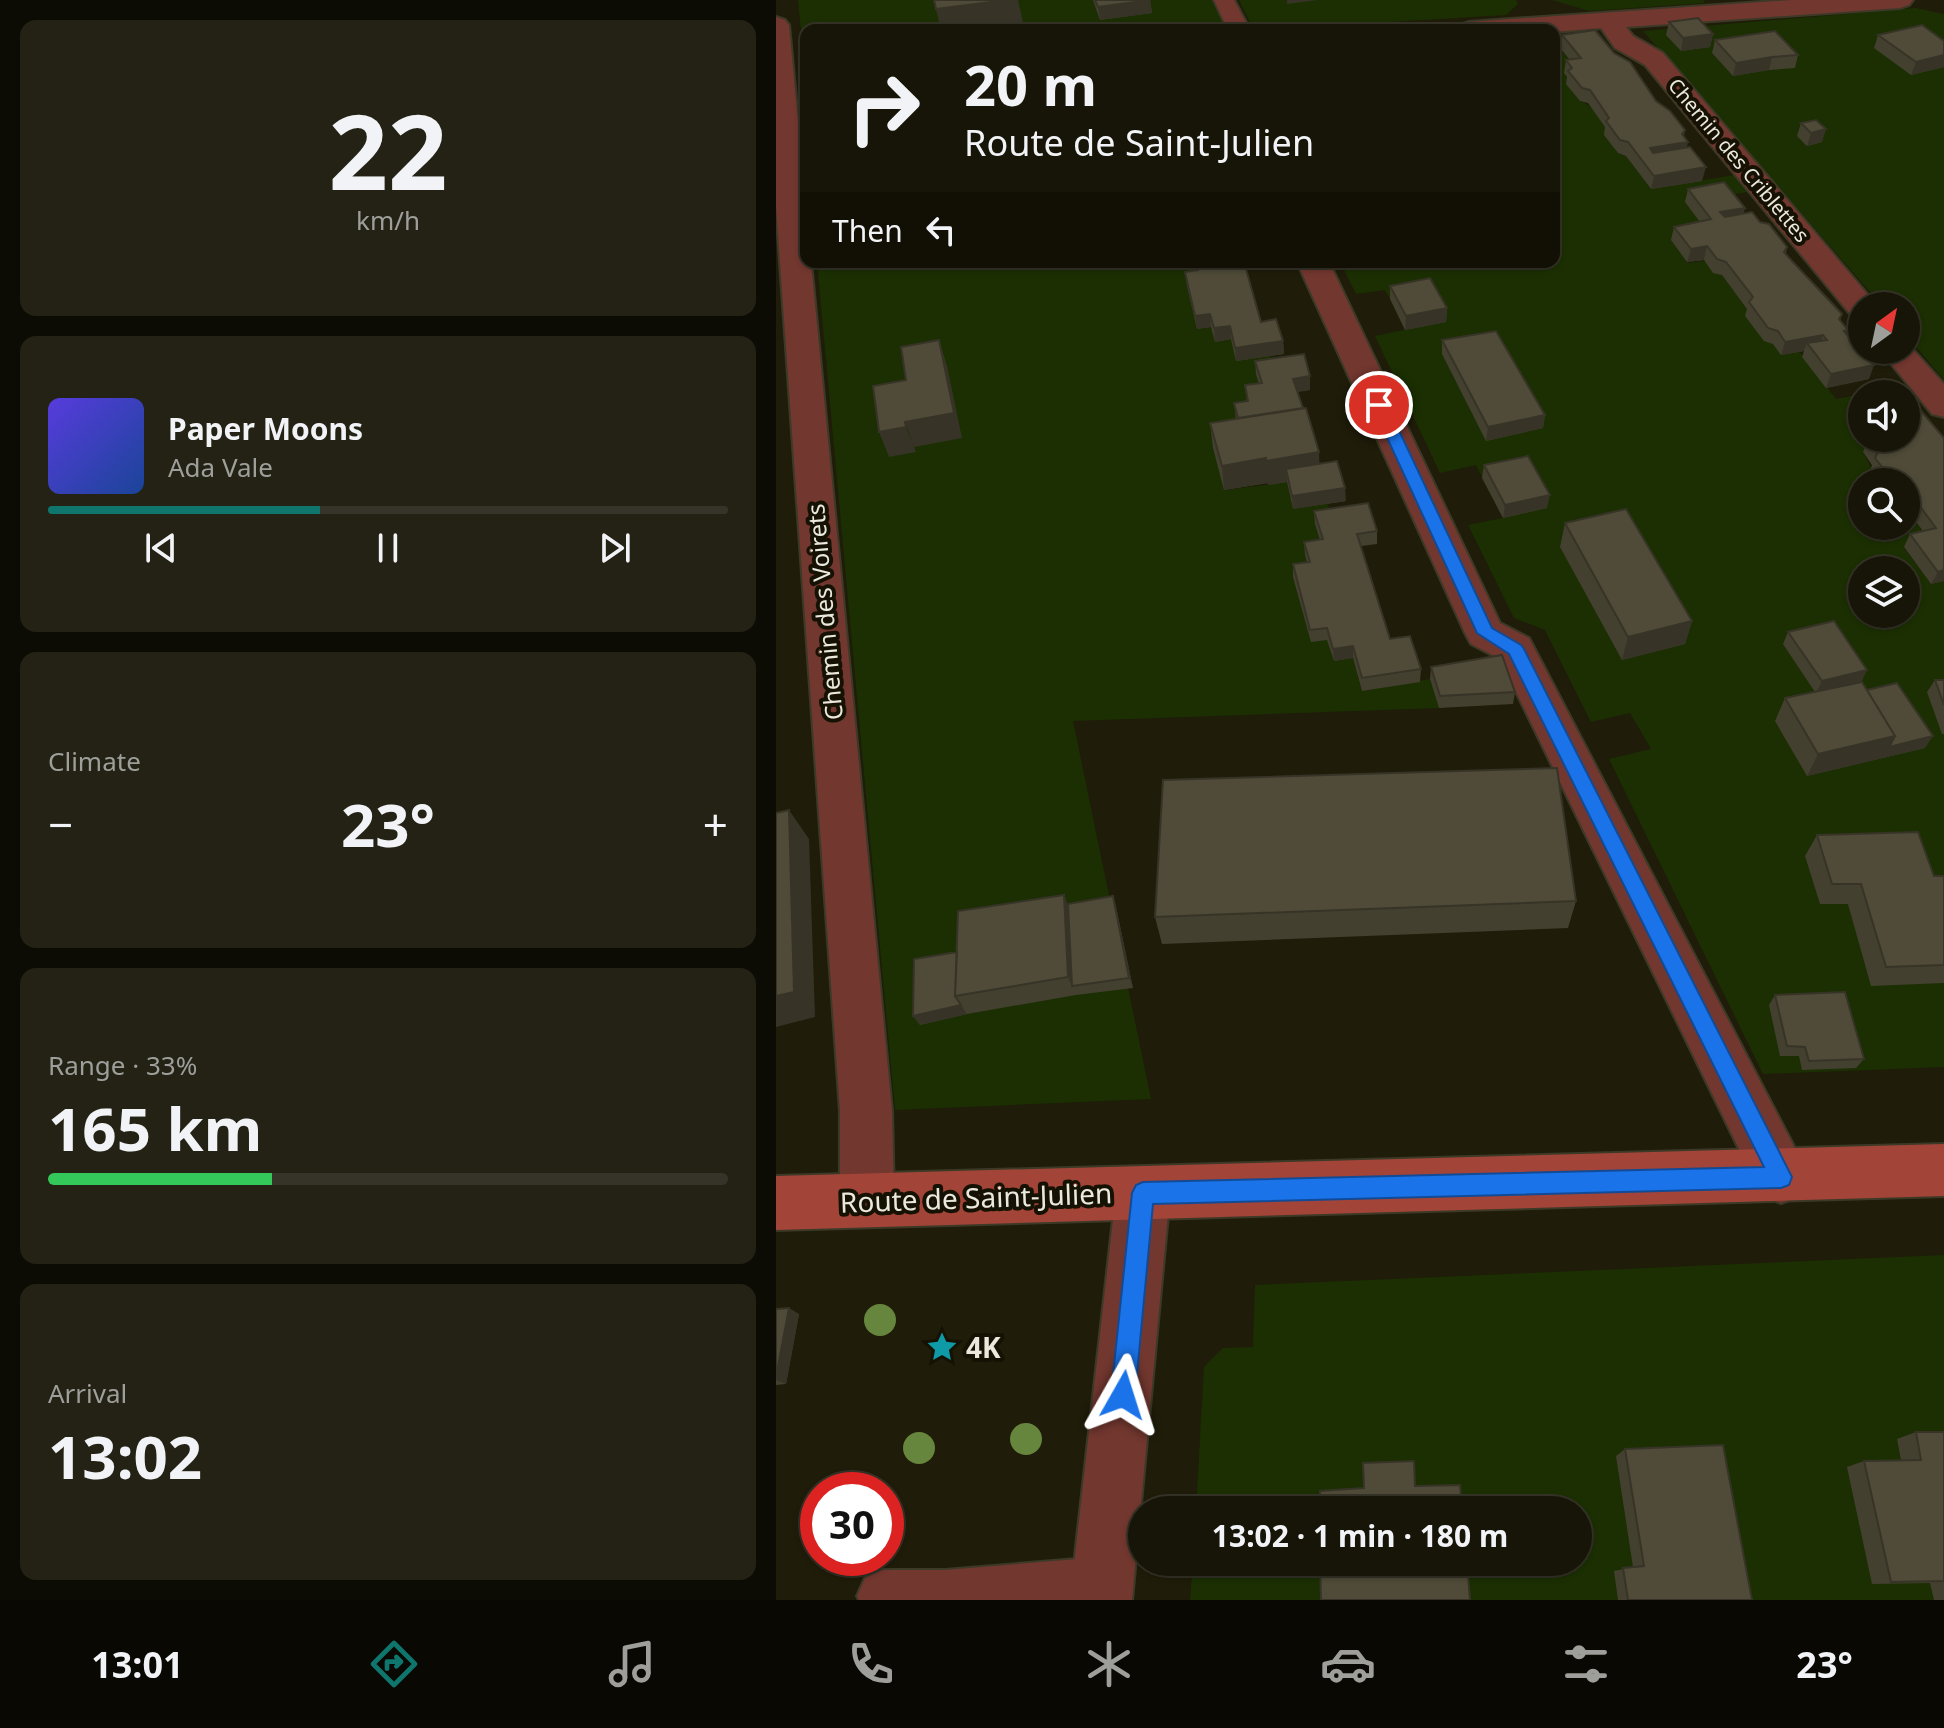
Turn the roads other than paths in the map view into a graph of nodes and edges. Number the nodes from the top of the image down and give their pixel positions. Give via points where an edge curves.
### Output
1 (1224, 0) edge
2 (1536, 0) edge
3 (1900, 0) edge
4 (1718, 7) edge
5 (1609, 21) junction
6 (1236, 24) edge
7 (1549, 24) edge
8 (1560, 24) edge
9 (776, 25) edge
10 (787, 71) edge
11 (800, 242) edge
12 (802, 268) edge
13 (1316, 268) edge
14 (1849, 292) edge
15 (1909, 364) edge
16 (1944, 406) edge
17 (1944, 1170) edge
18 (1781, 1177) junction
19 (1143, 1193) junction
20 (867, 1200) junction
21 (776, 1203) edge
22 (1101, 1592) edge
23 (883, 1596) dead end

1 - 6 lane
2 - 7 street
3 - 4 street
4 - 5 street
5 - 8 street
5 - 14 street, Chemin des Criblettes via 1624,42 1654,59
9 - 10 street, Chemin des Voirets
10 - 11 street, Chemin des Voirets
12 - 20 street, Chemin des Voirets via 866,1111
13 - 18 street via 1485,633 1515,649
15 - 16 street
17 - 18 main road, Route de Saint-Julien
18 - 19 main road, Route de Saint-Julien
19 - 20 main road, Route de Saint-Julien
19 - 22 street
20 - 21 main road, Route de Saint-Julien
22 - 23 lane

